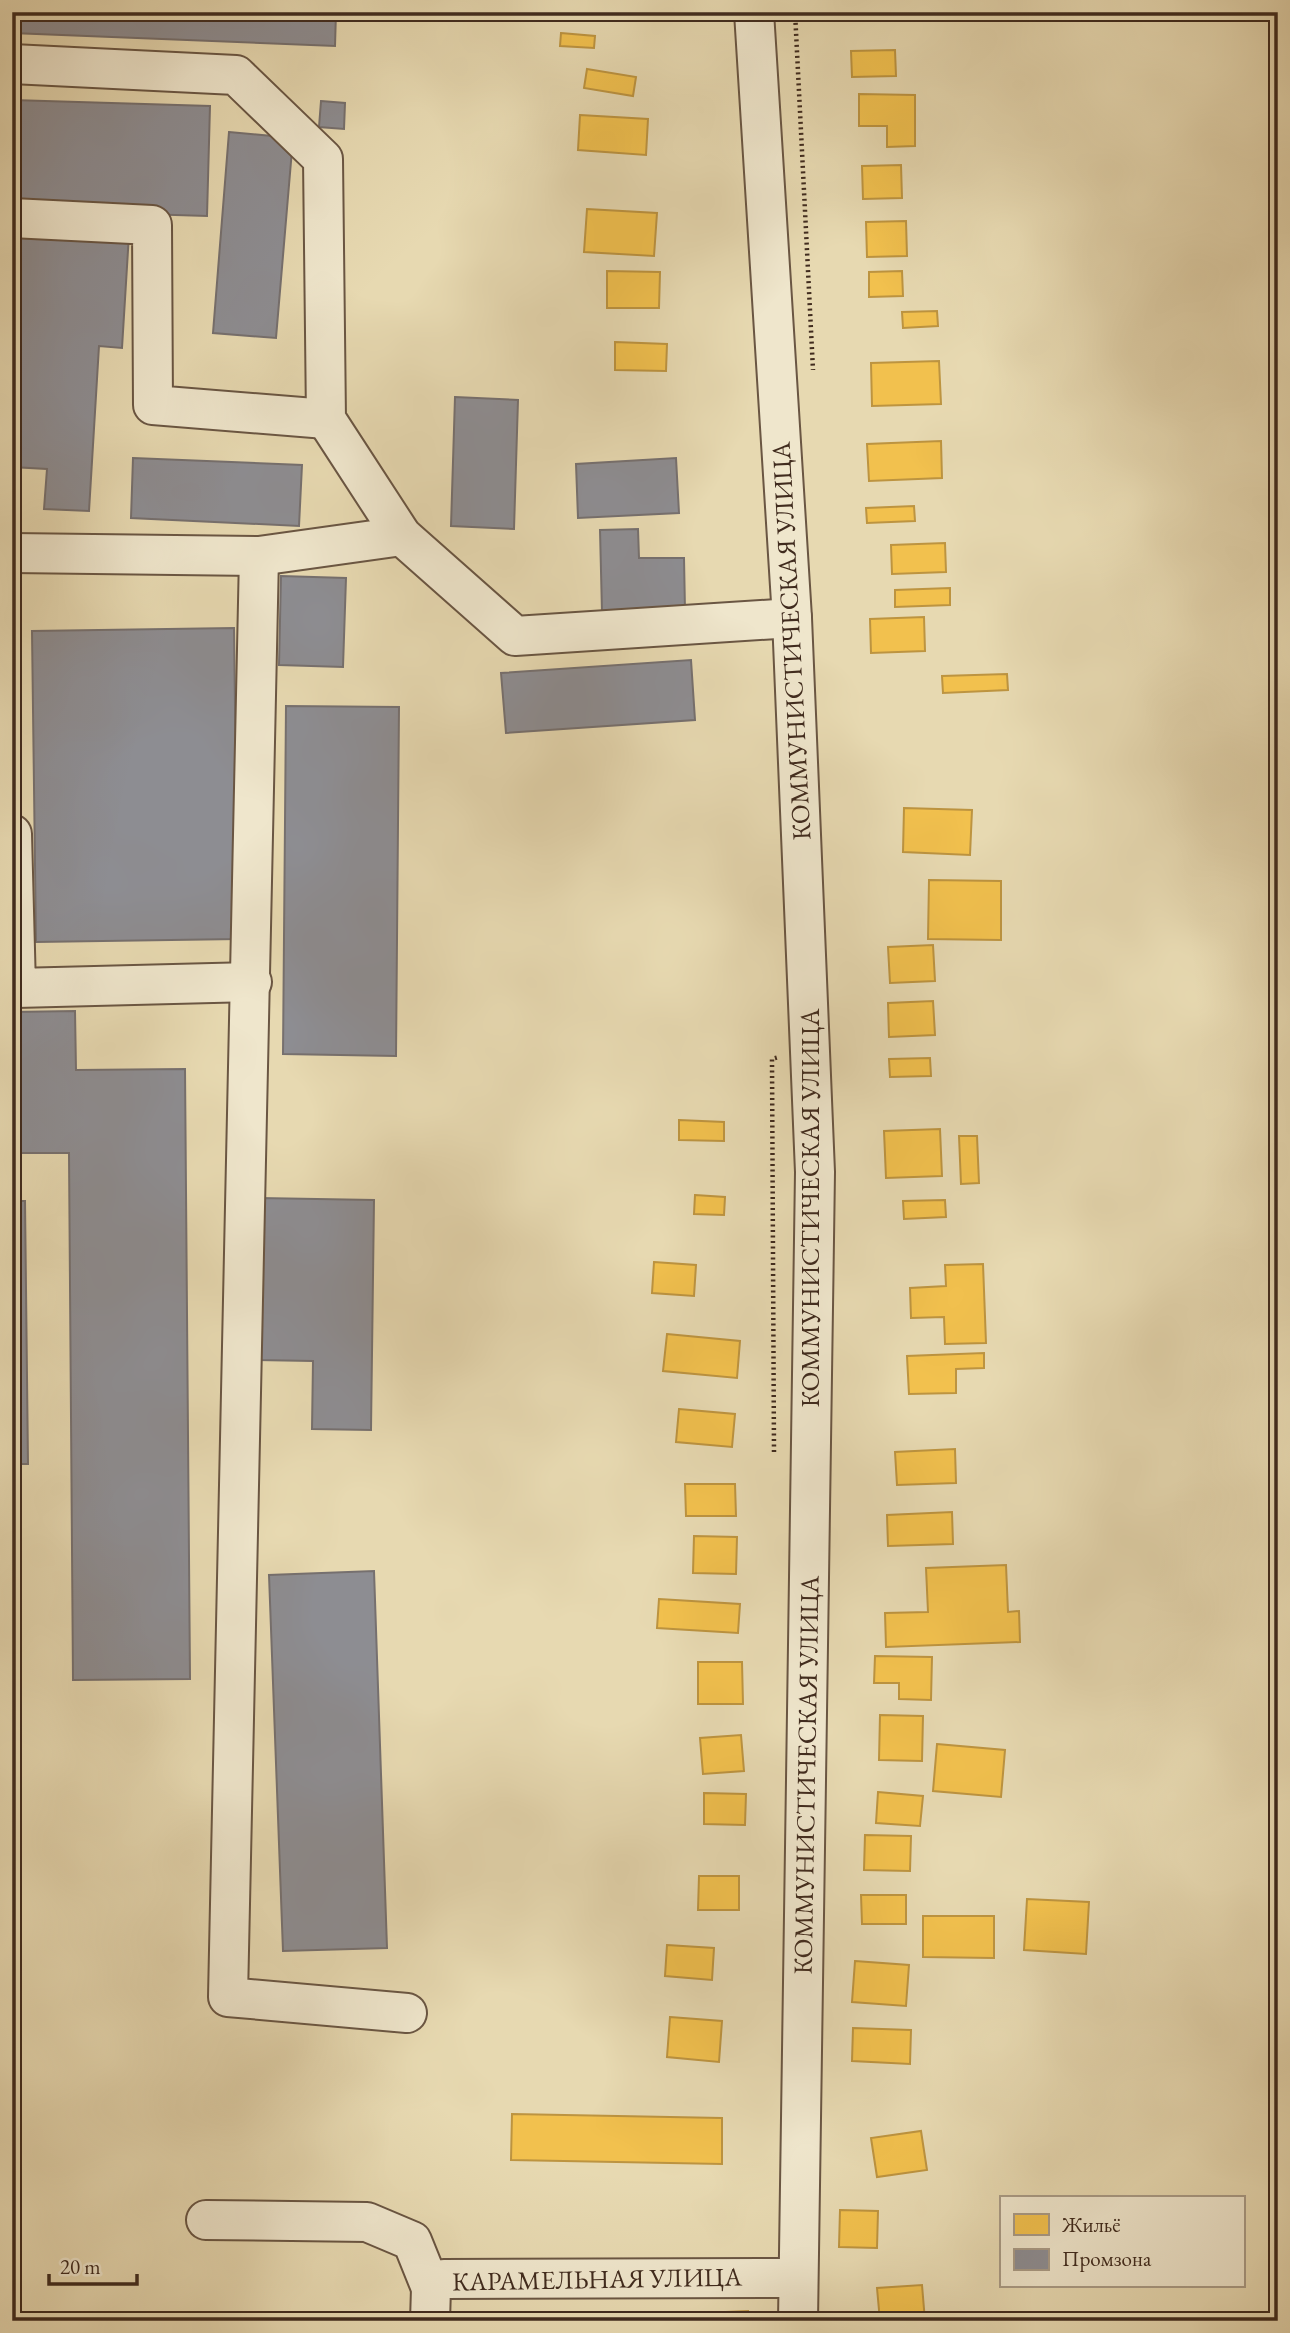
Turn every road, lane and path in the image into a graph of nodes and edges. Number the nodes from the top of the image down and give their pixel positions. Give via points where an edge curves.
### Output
1 (754, 12) edge
2 (12, 64) edge
3 (12, 218) edge
4 (326, 419) junction
5 (402, 536) junction
6 (12, 553) edge
7 (259, 556) junction
8 (792, 618) junction
9 (12, 834) edge
10 (252, 982) junction
11 (407, 2013) dead end
12 (206, 2220) dead end
13 (798, 2278) junction
14 (431, 2304) edge
15 (798, 2321) edge

1 - 8 street, КОММУНИСТИЧЕСКАЯ УЛИЦА
2 - 4 street via 236,75 323,159
3 - 4 street via 152,225 153,405
4 - 5 street
5 - 7 street
5 - 8 street via 514,636
6 - 7 street
7 - 10 street
8 - 13 street, КОММУНИСТИЧЕСКАЯ УЛИЦА via 815,1172
9 - 10 street via 16,988
10 - 11 street via 228,1997
12 - 14 street via 367,2222 412,2241
13 - 14 street, КАРАМЕЛЬНАЯ УЛИЦА via 444,2279
13 - 15 street, КОММУНИСТИЧЕСКАЯ УЛИЦА

